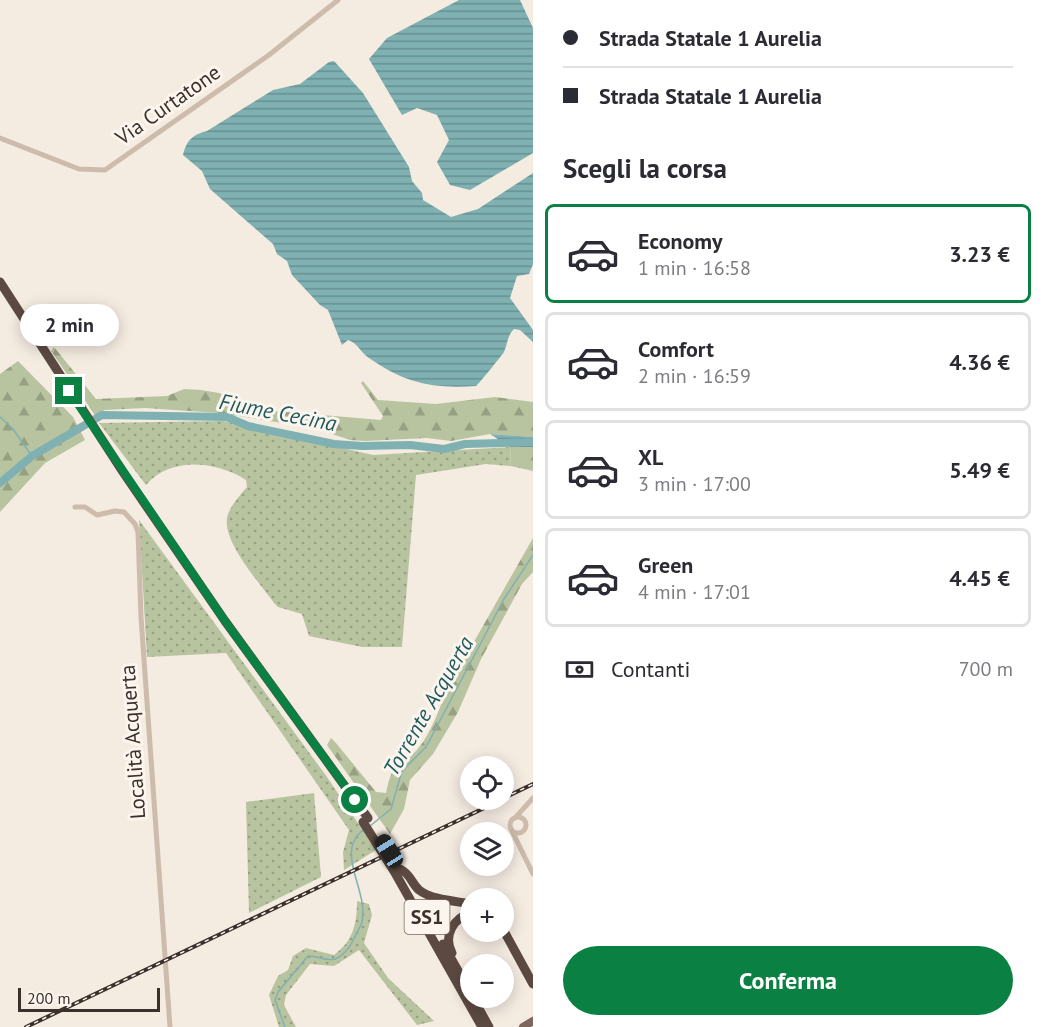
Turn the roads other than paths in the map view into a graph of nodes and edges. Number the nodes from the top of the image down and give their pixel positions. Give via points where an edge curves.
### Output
1 (338, 0) edge
2 (0, 138) edge
3 (0, 282) edge
4 (0, 293) edge
5 (67, 393) junction
6 (75, 507) dead end
7 (533, 798) edge
8 (525, 805) junction
9 (515, 818) junction
10 (511, 822) edge
11 (525, 823) junction
12 (523, 830) junction
13 (514, 831) edge
14 (514, 836) edge
15 (522, 853) junction
16 (398, 869) junction
17 (533, 874) edge
18 (460, 901) edge
19 (460, 918) edge
20 (514, 940) edge
21 (510, 942) edge
22 (455, 966) junction
23 (533, 973) edge
24 (460, 975) edge
25 (533, 984) edge
26 (478, 1008) edge
27 (533, 1021) edge
28 (486, 1026) edge
29 (170, 1027) edge
30 (523, 1027) edge

1 - 2 street, Via Curtatone via 269,55 105,170 79,169
3 - 5 highway, SS1
4 - 5 highway, SS1
5 - 16 highway, SS1, bridge
6 - 29 street, Località Acquerta via 85,507 97,515 124,512 138,532 141,629
7 - 8 street
8 - 9 street
8 - 11 street
9 - 10 street
9 - 11 street
11 - 12 street
12 - 13 street
12 - 15 street
14 - 15 street
15 - 17 street
16 - 18 highway via 408,873 415,886 425,893
16 - 22 highway, SS1
16 - 28 highway, SS1
19 - 22 highway, SS1 via 448,943
20 - 23 highway
21 - 25 highway
22 - 24 highway, SS1
26 - 28 highway, SS1
27 - 30 main road

